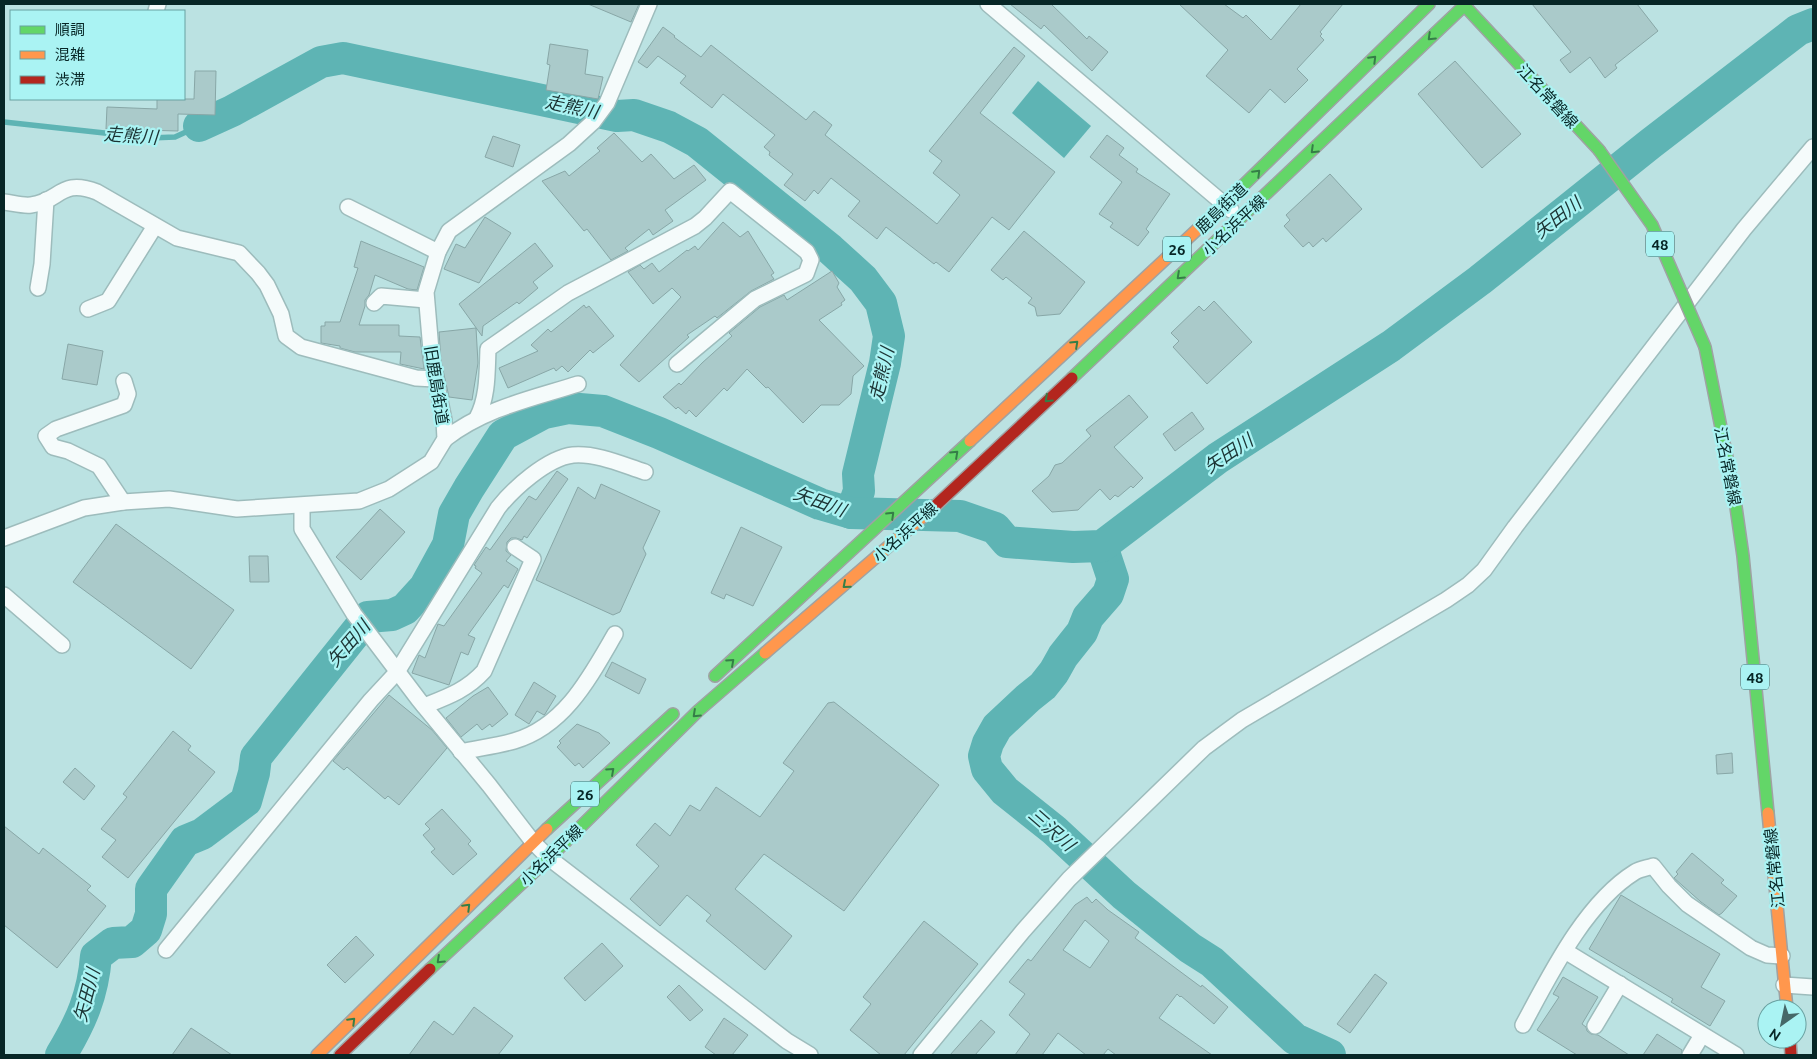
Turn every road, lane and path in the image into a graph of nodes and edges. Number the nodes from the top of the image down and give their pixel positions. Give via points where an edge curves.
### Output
1 (649, 4) edge
2 (988, 4) edge
3 (1429, 4) edge
4 (1464, 4) edge
5 (1813, 147) edge
6 (46, 200) junction
7 (4, 202) edge
8 (1225, 204) junction
9 (348, 207) dead end
10 (1241, 219) junction
11 (155, 226) junction
12 (438, 252) junction
13 (38, 288) dead end
14 (426, 300) junction
15 (374, 303) dead end
16 (88, 309) dead end
17 (677, 364) dead end
18 (435, 379) junction
19 (124, 381) dead end
20 (578, 384) dead end
21 (477, 418) junction
22 (446, 439) junction
23 (645, 472) dead end
24 (920, 487) joint
25 (123, 502) junction
26 (302, 506) junction
27 (4, 538) edge
28 (515, 547) dead end
29 (4, 595) edge
30 (615, 634) dead end
31 (62, 645) dead end
32 (394, 667) junction
33 (708, 682) dead end
34 (424, 706) junction
35 (679, 709) dead end
36 (461, 752) junction
37 (533, 842) junction
38 (550, 858) junction
39 (166, 950) dead end
40 (1565, 951) junction
41 (1782, 956) junction
42 (1620, 984) junction
43 (1784, 985) junction
44 (1813, 987) edge
45 (1786, 999) edge
46 (1523, 1026) dead end
47 (1595, 1026) dead end
48 (1702, 1034) junction
49 (317, 1055) edge
50 (340, 1055) edge
51 (810, 1055) edge
52 (921, 1055) edge
53 (1690, 1055) edge
54 (1736, 1055) edge

1 - 12 street, 旧鹿島街道 via 607,103 596,118 569,144 449,231
2 - 8 street
8 -> 3 main road, 鹿島街道 / 26
4 -> 10 main road, 小名浜平線 / 26
4 - 41 main road, 江名常磐線 / 48, bridge via 1599,150 1652,225 1705,347 1743,556
5 - 52 street via 1738,237 1484,570 1446,600 1242,720 1204,748 1070,878
6 - 7 street via 31,205
6 - 11 street via 73,186 86,188 110,198
6 - 13 street
8 - 10 street
24 -> 8 main road, 鹿島街道 / 26
9 - 12 street
10 -> 38 main road, 小名浜平線 / 26 via 883,553 698,711
11 - 16 street via 108,301
11 - 18 street via 177,238 239,253 267,285 286,336 301,347 416,378
12 - 14 street, 旧鹿島街道
14 - 15 street via 381,296
14 - 18 street, 旧鹿島街道
17 - 21 street via 755,299 806,274 810,260 807,252 730,191 695,226 568,293 488,349 486,388
18 - 22 street, 旧鹿島街道
19 - 25 street via 128,394 124,405 56,429 46,436 53,447 99,466
20 - 21 street via 492,410
21 - 22 street
22 - 26 street, 旧鹿島街道 via 432,462 388,489 359,501
23 - 32 street via 596,457 573,455 559,459 522,482 498,508
33 -> 24 main road, 小名浜平線 / 26
25 - 26 street, 旧鹿島街道 via 169,499 237,508
25 - 27 street, 旧鹿島街道 via 84,508
26 - 32 street via 302,529 354,614
28 - 34 street via 534,558 484,671 457,693
29 - 31 street
30 - 36 street via 576,697 542,730 515,741
32 - 34 street
32 - 39 street via 371,700
34 - 36 street
37 -> 35 main road, 小名浜平線 / 26
36 - 37 street
37 - 38 street
49 -> 37 main road, 小名浜平線 / 26
38 -> 50 main road, 小名浜平線 / 26
38 - 51 street via 787,1042
40 - 41 street via 1612,889 1636,871 1653,866 1687,904 1751,948 1767,955
40 - 42 street
40 - 46 street
41 - 43 main road, 江名常磐線 / 48
42 - 47 street
42 - 48 street
43 - 44 street
43 - 45 main road, 江名常磐線 / 48
48 - 53 street
48 - 54 street

